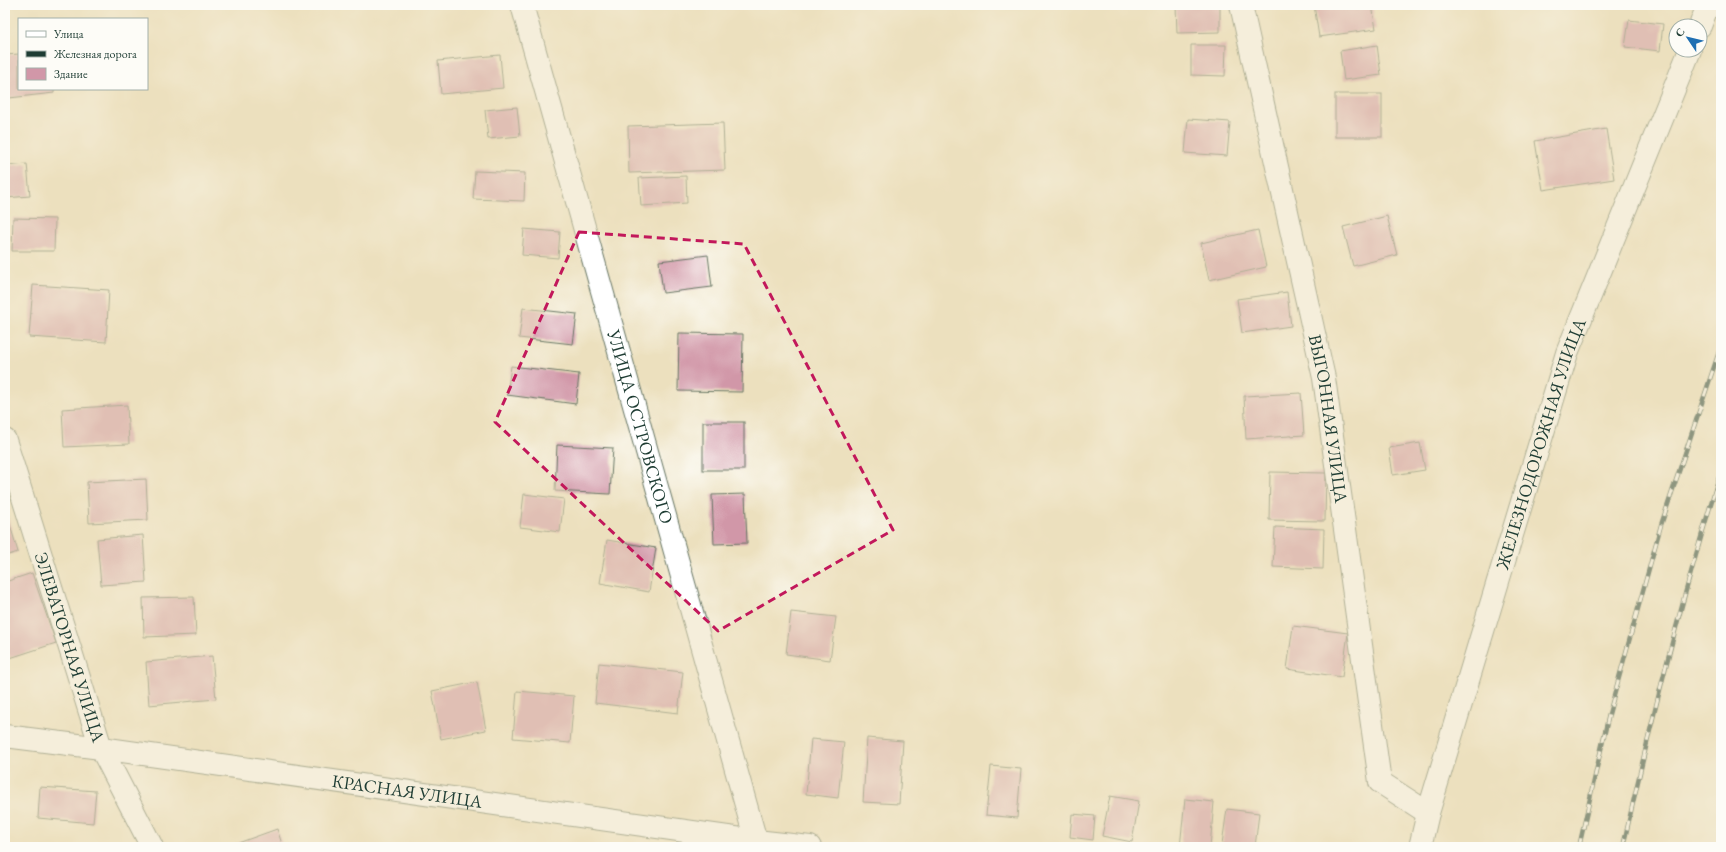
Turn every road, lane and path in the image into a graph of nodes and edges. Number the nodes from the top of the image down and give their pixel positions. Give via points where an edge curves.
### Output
1 (522, 5) edge
2 (1240, 5) edge
3 (1708, 5) edge
4 (1703, 18) edge
5 (1687, 58) edge
6 (5, 440) edge
7 (5, 736) edge
8 (101, 748) junction
9 (1428, 813) junction
10 (758, 844) edge
11 (152, 847) edge
12 (810, 847) edge
13 (1420, 847) edge

1 - 10 street, УЛИЦА ОСТРОВСКОГО
2 - 9 street, ВЫГОННАЯ УЛИЦА via 1324,378 1380,782
3 - 4 street
5 - 9 street, ЖЕЛЕЗНОДОРОЖНАЯ УЛИЦА via 1567,353
6 - 8 street, ЭЛЕВАТОРНАЯ УЛИЦА
7 - 8 street, КРАСНАЯ УЛИЦА
8 - 10 street, КРАСНАЯ УЛИЦА
8 - 11 street, ЭЛЕВАТОРНАЯ УЛИЦА
9 - 13 street, ЖЕЛЕЗНОДОРОЖНАЯ УЛИЦА
10 - 12 street, КРАСНАЯ УЛИЦА

